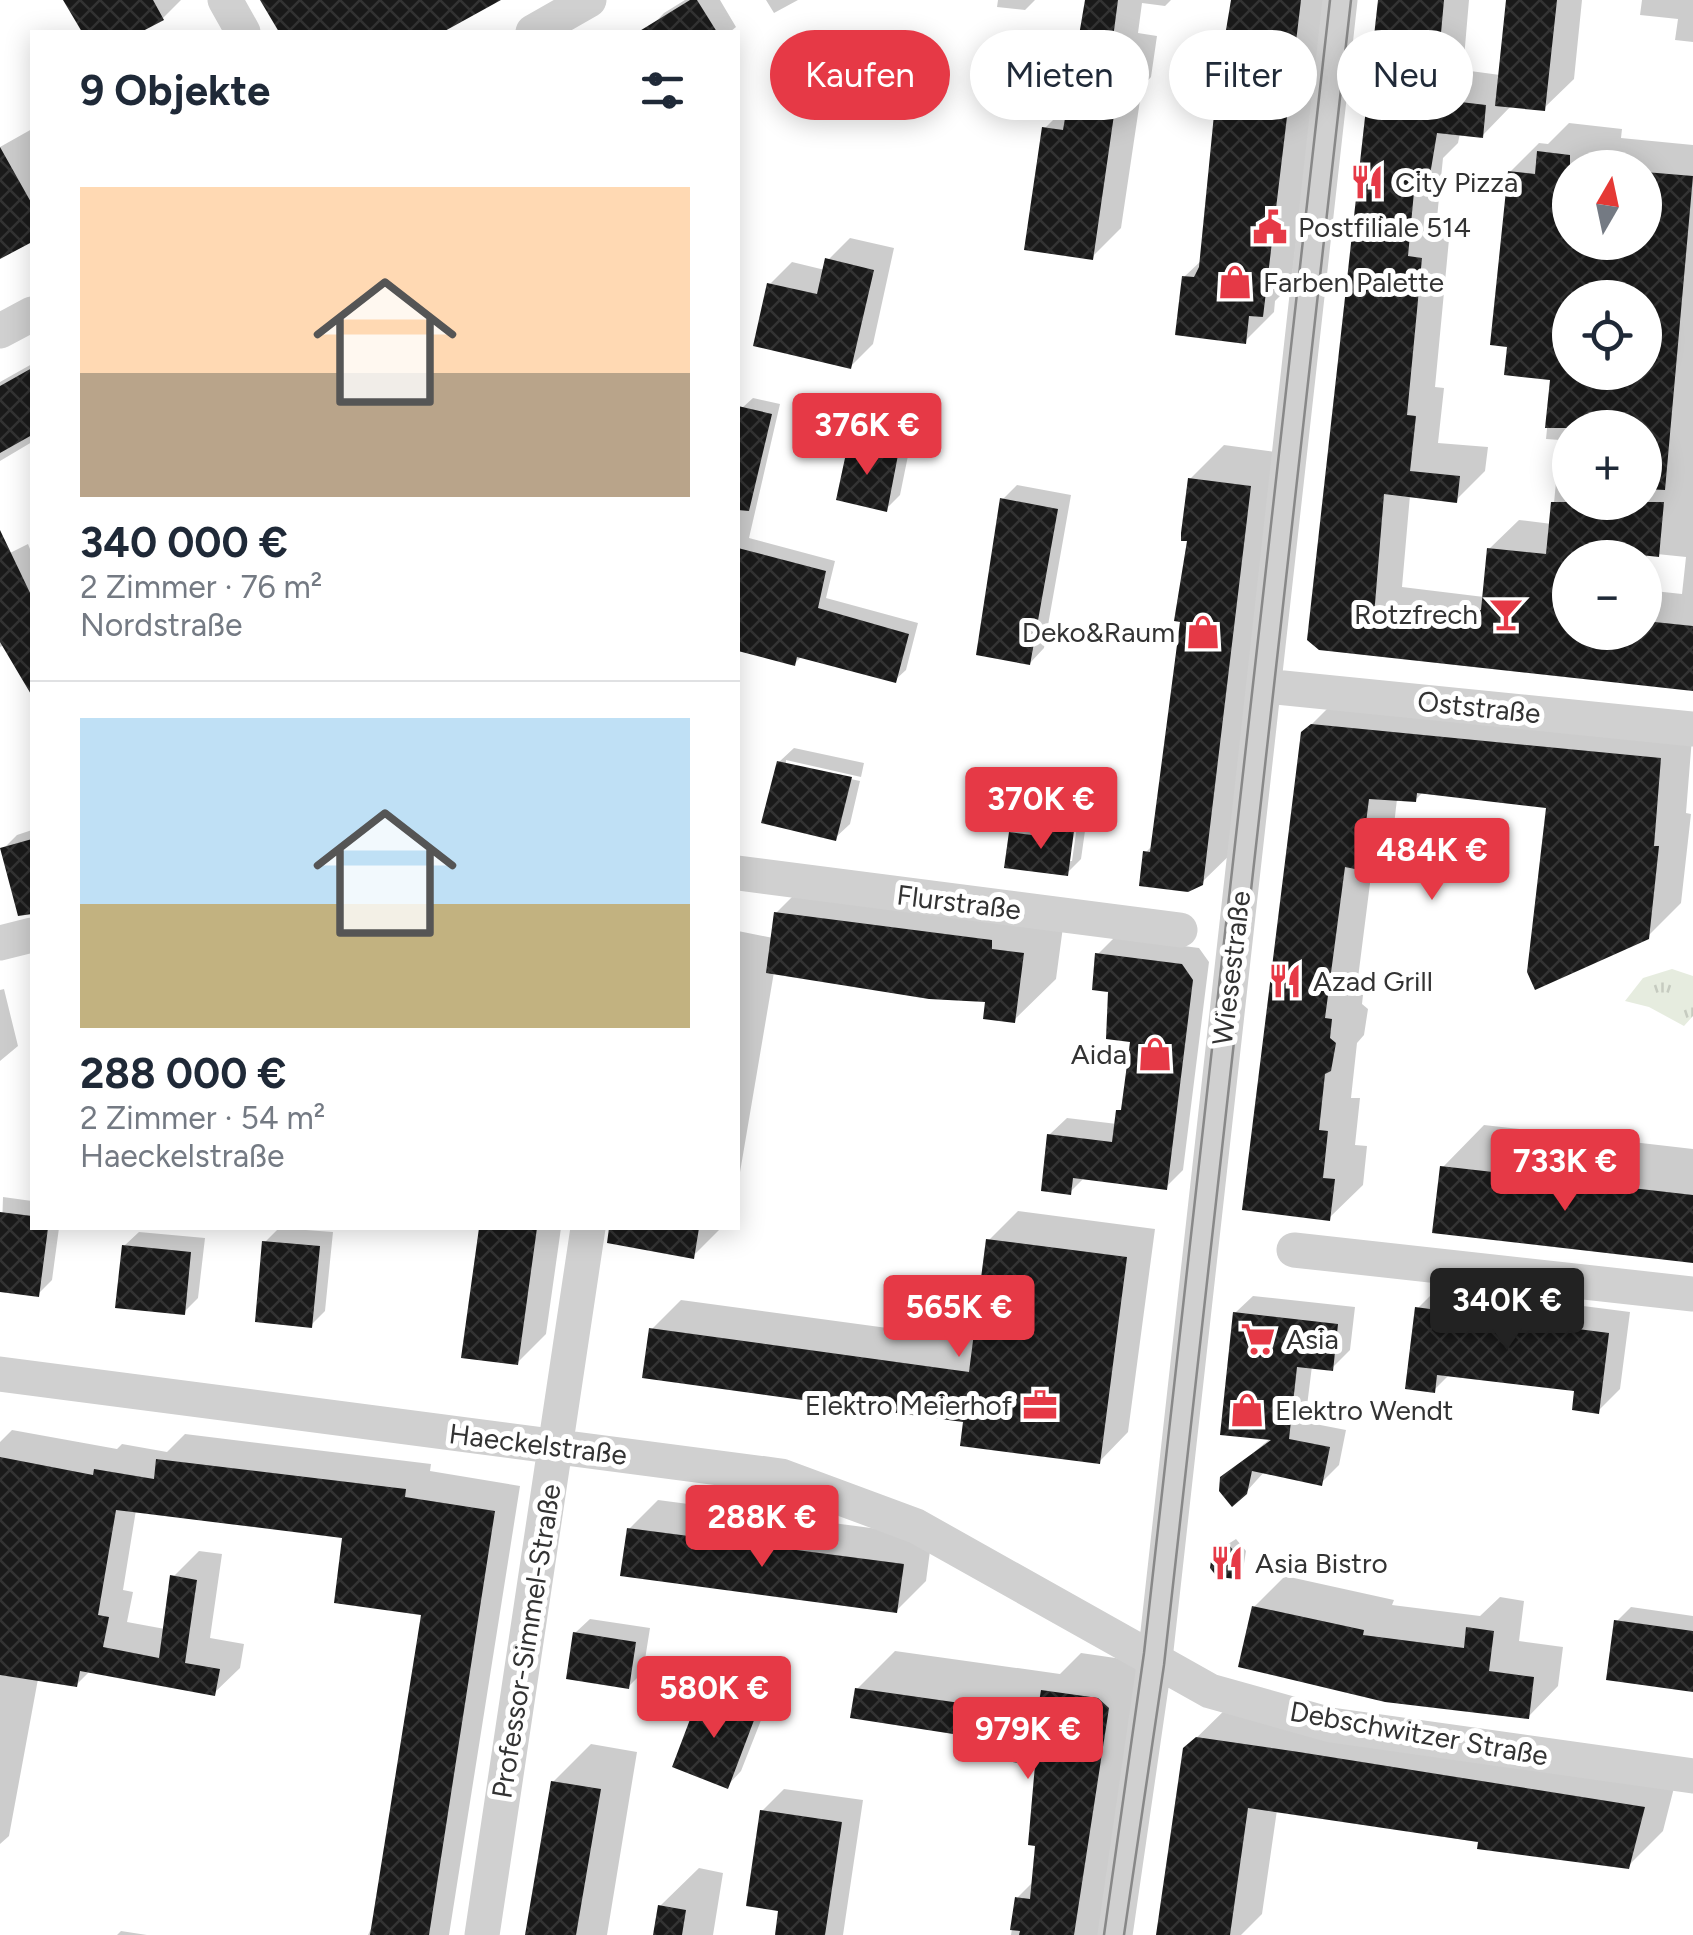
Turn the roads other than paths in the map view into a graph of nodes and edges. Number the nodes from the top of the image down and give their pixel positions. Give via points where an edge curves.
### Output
1 (225, 0) edge
2 (589, 0) edge
3 (1340, 0) edge
4 (242, 30) edge
5 (536, 30) edge
6 (30, 315) edge
7 (0, 332) edge
8 (1265, 686) junction
9 (1693, 728) edge
10 (740, 873) edge
11 (1180, 930) dead end
12 (30, 935) edge
13 (0, 943) edge
14 (588, 1230) edge
15 (1294, 1250) dead end
16 (1693, 1294) edge
17 (0, 1374) edge
18 (556, 1446) junction
19 (1155, 1659) junction
20 (1693, 1776) edge
21 (482, 1935) edge
22 (1115, 1935) edge

1 - 4 street
2 - 5 street
3 - 8 street, Wiesestraße
6 - 7 street
8 - 9 street, Oststraße
8 - 19 street, Wiesestraße
10 - 11 street, Flurstraße
12 - 13 street
14 - 18 street, Professor-Simmel-Straße
15 - 16 street
17 - 18 street, Haeckelstraße
18 - 19 street, Haeckelstraße via 781,1476 852,1501 916,1526
18 - 21 street, Professor-Simmel-Straße
19 - 20 street, Debschwitzer Straße via 1210,1691 1331,1724
19 - 22 street, Wiesestraße

